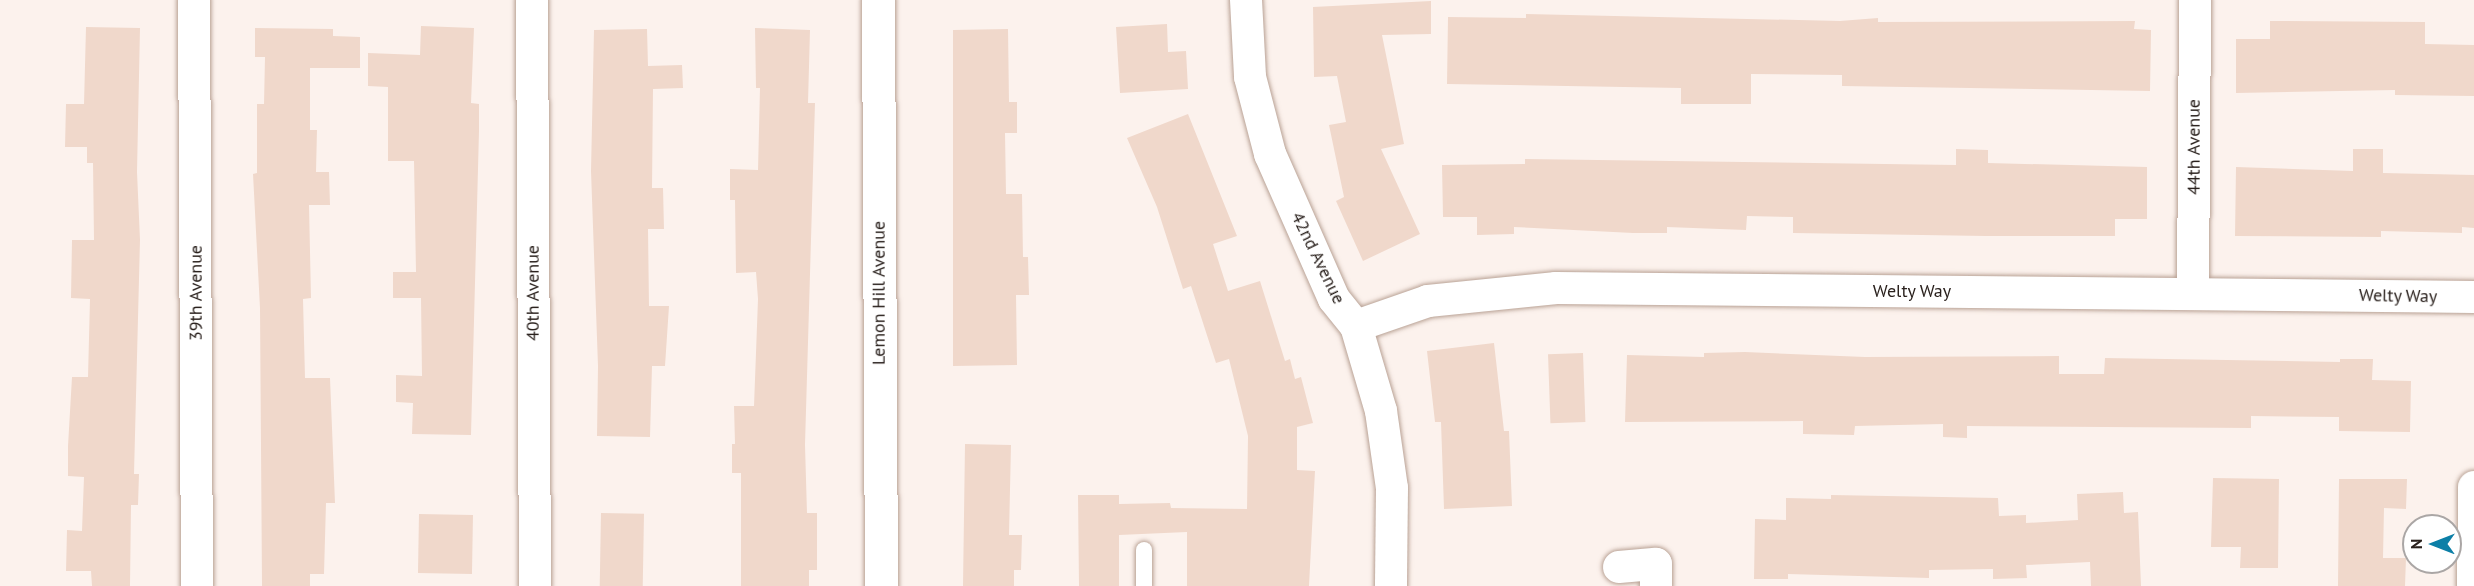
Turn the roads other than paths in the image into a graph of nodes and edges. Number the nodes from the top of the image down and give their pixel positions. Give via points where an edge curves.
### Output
1 (194, 0) edge
2 (532, 0) edge
3 (878, 0) edge
4 (1246, 0) edge
5 (2195, 0) edge
6 (2193, 293) junction
7 (2474, 297) edge
8 (1356, 326) junction
9 (2474, 487) edge
10 (1144, 550) dead end
11 (1619, 567) dead end
12 (197, 586) edge
13 (535, 586) edge
14 (880, 586) edge
15 (1144, 586) edge
16 (1391, 586) edge
17 (1656, 586) edge
18 (2473, 586) edge

1 - 12 street, 39th Avenue
2 - 13 street, 40th Avenue
3 - 14 street, Lemon Hill Avenue
4 - 8 street, 42nd Avenue via 1250,77 1270,154 1334,299
5 - 6 street, 44th Avenue
6 - 7 street, Welty Way
6 - 8 street, Welty Way via 1556,288 1428,301
8 - 16 street, 42nd Avenue via 1372,373 1388,449 1392,488
9 - 18 street
10 - 15 lane
11 - 17 street via 1656,564

